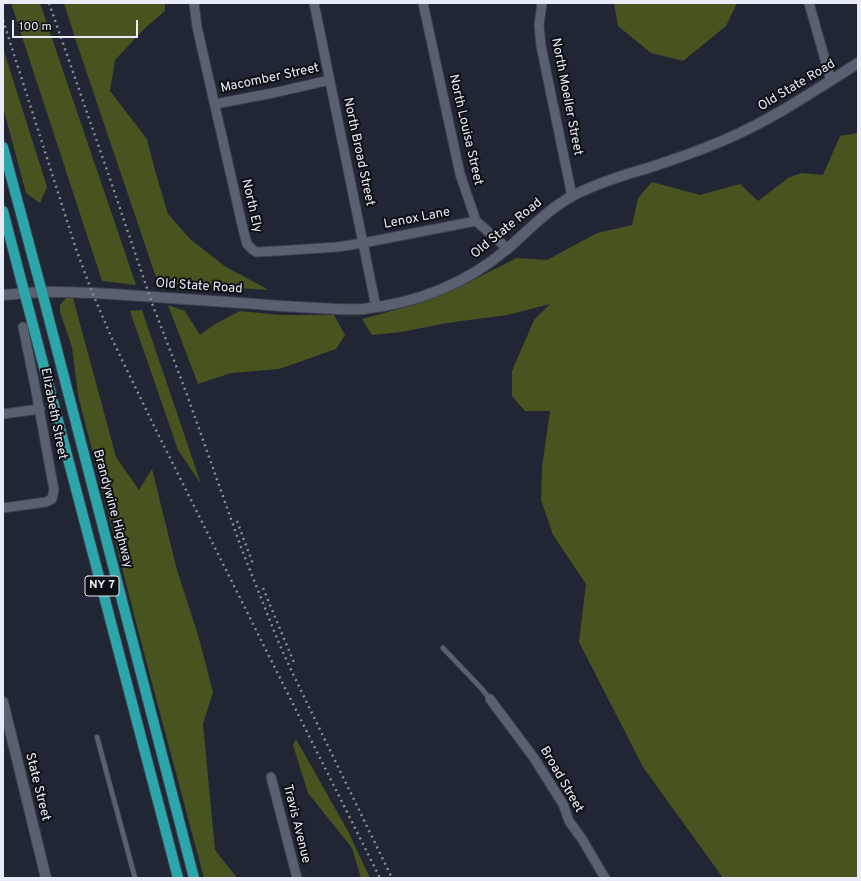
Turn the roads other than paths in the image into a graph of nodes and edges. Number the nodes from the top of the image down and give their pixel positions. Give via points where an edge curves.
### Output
1 (194, 3) edge
2 (314, 3) edge
3 (423, 3) edge
4 (542, 3) edge
5 (809, 3) edge
6 (858, 63) edge
7 (330, 80) junction
8 (831, 81) junction
9 (215, 104) junction
10 (3, 147) edge
11 (572, 196) junction
12 (3, 211) edge
13 (476, 221) junction
14 (363, 243) junction
15 (508, 248) junction
16 (42, 292) junction
17 (25, 293) junction
18 (3, 295) edge
19 (376, 307) junction
20 (23, 327) dead end
21 (40, 409) junction
22 (3, 414) edge
23 (3, 508) edge
24 (444, 648) dead end
25 (490, 699) joint
26 (3, 702) edge
27 (6, 725) edge
28 (97, 737) dead end
29 (271, 777) dead end
30 (46, 878) edge
31 (135, 878) edge
32 (178, 878) edge
33 (194, 878) edge
34 (297, 878) edge
35 (605, 878) edge

1 - 9 street
2 - 7 street, North Broad Street
3 - 13 street, North Louisa Street via 460,174
4 - 11 street, North Moeller Street via 539,25 541,46
5 - 8 street
6 - 8 street, Old State Road
7 - 9 street, Macomber Street
7 - 14 street, North Broad Street
8 - 11 street, Old State Road via 760,123 723,141 612,179
9 - 14 street, North Ely via 243,229 247,244 253,250 277,251
10 - 16 main road, Brandywine Highway / NY 7
11 - 15 street, Old State Road
12 - 17 main road, NY 7
13 - 14 street, Lenox Lane
13 - 15 street
14 - 19 street, North Broad Street
15 - 19 street, Old State Road via 476,272 439,291
16 - 17 street, Old State Road
16 - 19 street, Old State Road via 92,292 344,310
16 - 33 main road, Brandywine Highway / NY 7
17 - 18 street, Old State Road
17 - 32 main road, NY 7
20 - 21 street, Elizabeth Street
21 - 22 street
21 - 23 street, Elizabeth Street via 54,490 52,499
24 - 25 lane
25 - 35 street, Broad Street via 537,763
26 - 27 street, State Street
27 - 30 street, State Street
28 - 31 lane
29 - 34 street, Travis Avenue

